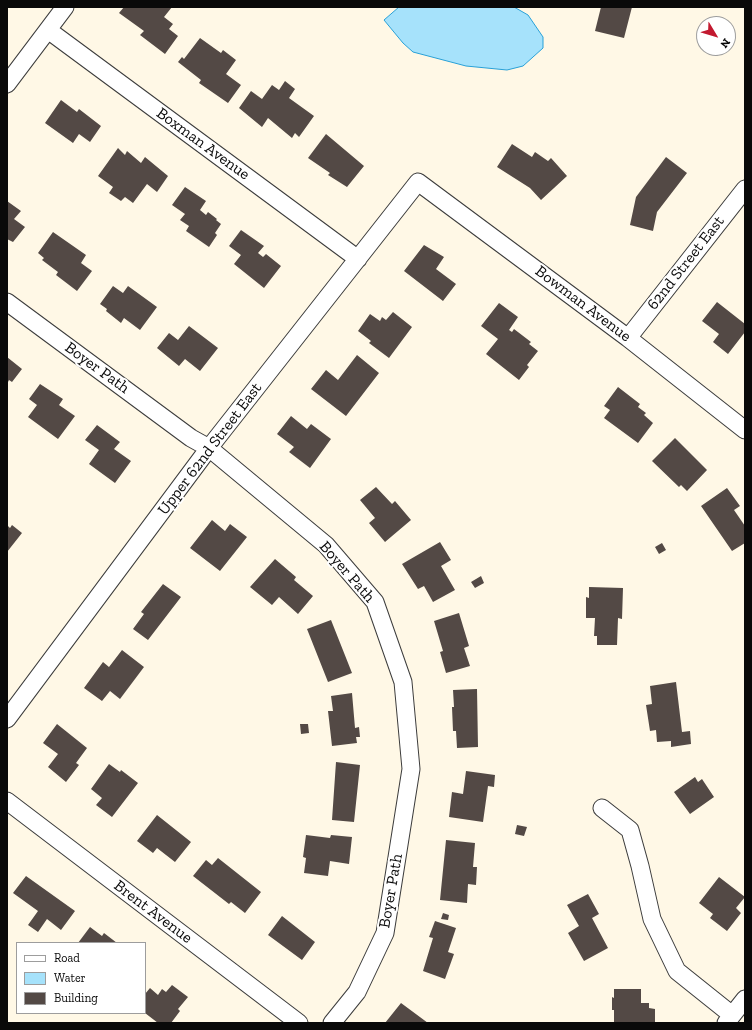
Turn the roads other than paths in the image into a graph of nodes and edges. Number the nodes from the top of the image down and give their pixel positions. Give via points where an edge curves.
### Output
1 (65, 7) edge
2 (48, 30) junction
3 (7, 84) edge
4 (418, 182) joint
5 (745, 189) edge
6 (358, 259) junction
7 (7, 302) edge
8 (628, 338) junction
9 (745, 430) edge
10 (209, 448) junction
11 (7, 719) edge
12 (7, 801) edge
13 (602, 808) dead end
14 (745, 998) edge
15 (729, 1019) edge
16 (299, 1023) edge
17 (332, 1023) edge

1 - 2 street
2 - 3 street
2 - 6 street, Boxman Avenue
4 - 6 street, Upper 62nd Street East
4 - 8 street, Bowman Avenue
5 - 8 street, 62nd Street East
6 - 10 street, Upper 62nd Street East
7 - 10 street, Boyer Path via 191,438
8 - 9 street, Bowman Avenue
10 - 11 street, Upper 62nd Street East
10 - 17 street, Boyer Path via 326,545 375,602 403,682 411,769 385,933 357,992
12 - 16 street, Brent Avenue
13 - 15 street via 630,830 652,919 677,971
14 - 15 street

